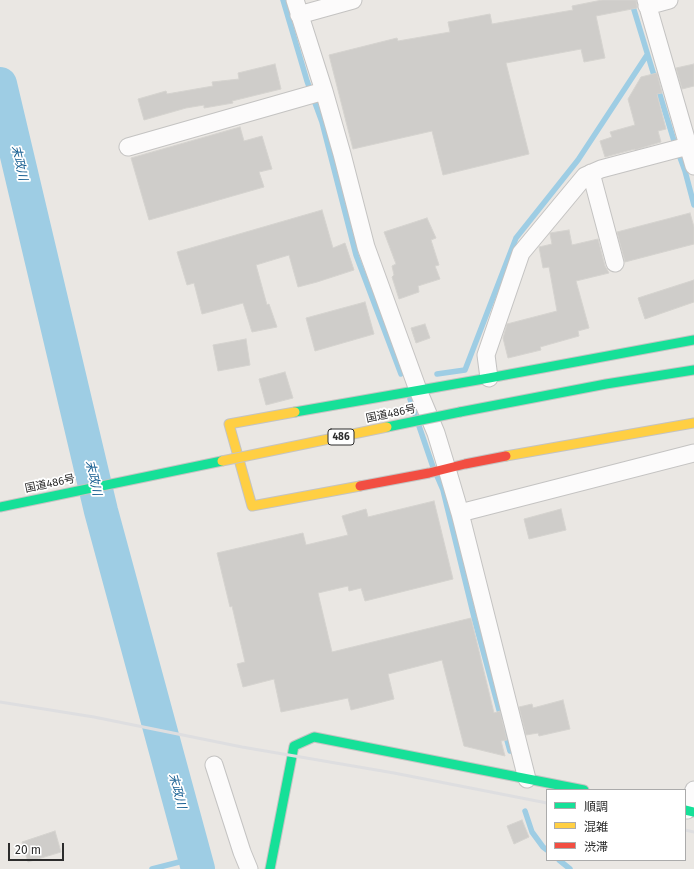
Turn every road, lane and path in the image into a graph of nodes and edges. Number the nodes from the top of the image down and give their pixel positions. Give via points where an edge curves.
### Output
1 (353, 0) edge
2 (669, 0) edge
3 (647, 3) edge
4 (297, 8) edge
5 (316, 93) junction
6 (685, 145) edge
7 (128, 148) dead end
8 (694, 166) edge
9 (591, 173) junction
10 (615, 263) dead end
11 (694, 340) edge
12 (694, 370) edge
13 (489, 378) junction
14 (418, 390) junction
15 (694, 423) edge
16 (694, 453) edge
17 (443, 470) junction
18 (0, 507) edge
19 (460, 513) junction
20 (214, 765) dead end
21 (527, 779) junction
22 (579, 789) edge
23 (694, 790) edge
24 (689, 811) edge
25 (249, 869) edge
26 (270, 869) edge

1 - 4 street
2 - 3 street
3 - 6 street
4 - 5 street
5 - 7 street
5 - 14 street via 342,154 366,247
6 - 8 street
6 - 9 street
9 - 10 street
9 - 13 street via 584,176 521,253 486,355
11 - 13 main road
12 - 18 main road, 国道486号 / 486, bridge via 460,412
13 - 14 main road
14 - 17 street via 436,433
14 - 17 main road via 228,424 252,506
15 - 17 main road via 564,445
16 - 19 street
17 - 19 street
19 - 21 street
20 - 25 street
21 - 22 main road
21 - 26 main road via 314,737 294,746
23 - 24 street

